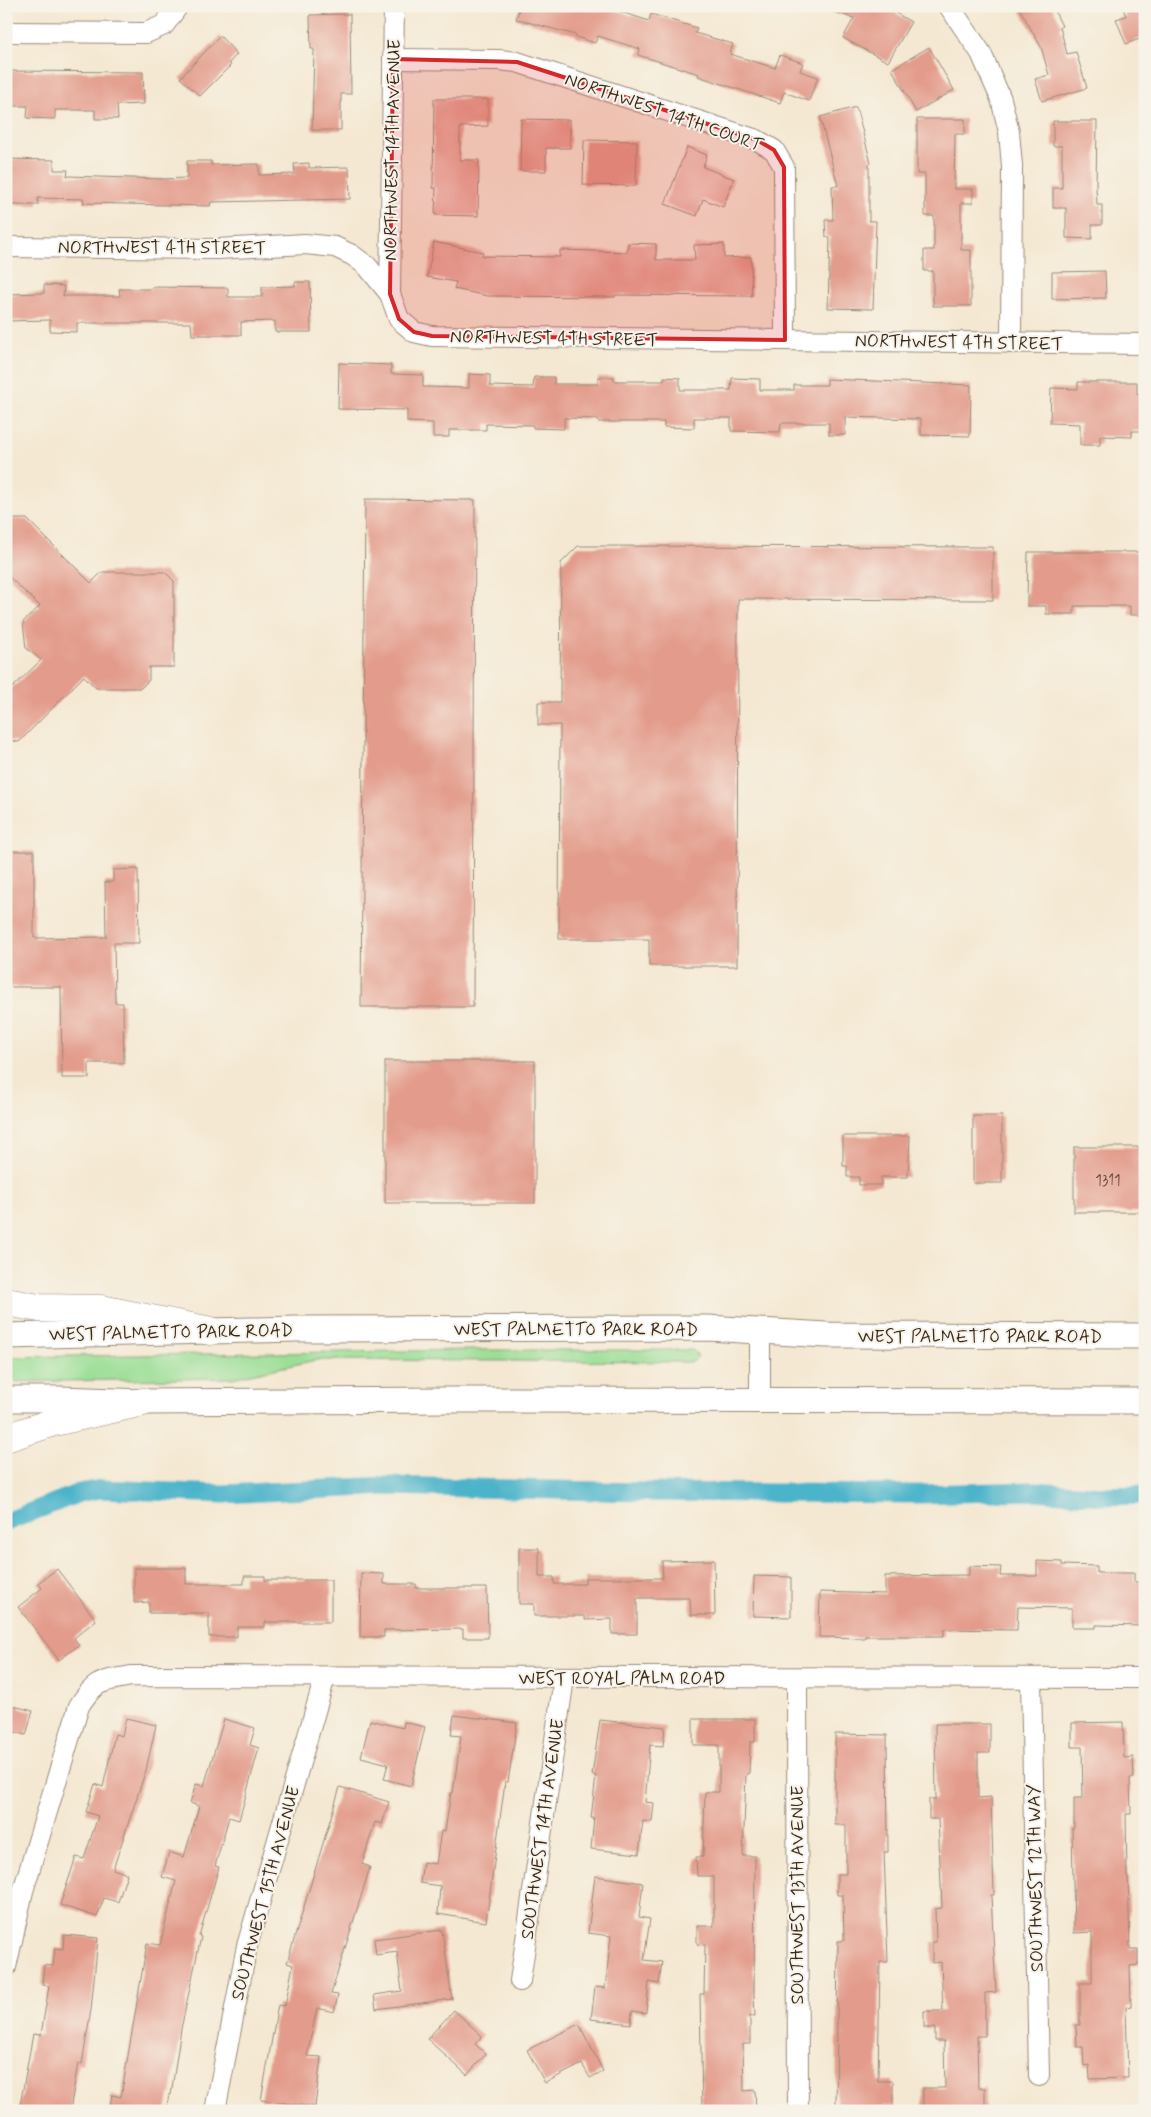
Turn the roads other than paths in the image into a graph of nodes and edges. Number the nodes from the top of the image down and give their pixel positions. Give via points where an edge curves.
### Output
1 (178, 6) edge
2 (394, 6) edge
3 (949, 6) edge
4 (6, 32) edge
5 (393, 59) junction
6 (6, 247) edge
7 (390, 294) junction
8 (784, 340) junction
9 (1011, 343) junction
10 (1145, 344) edge
11 (6, 1302) edge
12 (211, 1331) junction
13 (760, 1332) junction
14 (6, 1336) edge
15 (1145, 1336) edge
16 (6, 1399) edge
17 (760, 1400) junction
18 (1145, 1401) edge
19 (143, 1402) junction
20 (6, 1438) edge
21 (325, 1677) junction
22 (564, 1678) junction
23 (797, 1678) junction
24 (1145, 1678) edge
25 (1031, 1679) junction
26 (6, 1967) edge
27 (520, 1981) dead end
28 (1038, 2076) dead end
29 (214, 2111) edge
30 (798, 2111) edge

1 - 4 street via 164,25 146,33
2 - 5 street, NORTHWEST 14TH AVENUE
3 - 9 street via 981,53 1001,99 1009,132 1012,166
5 - 7 street, NORTHWEST 14TH AVENUE
5 - 8 street, NORTHWEST 14TH COURT via 517,62 757,140 774,150 784,167
6 - 7 street, NORTHWEST 4TH STREET via 217,249 305,244 335,247 368,266
7 - 8 street, NORTHWEST 4TH STREET via 398,319 414,332 432,336
8 - 9 street, NORTHWEST 4TH STREET
9 - 10 street, NORTHWEST 4TH STREET
11 - 12 highway via 39,1308 101,1309
12 - 13 main road, WEST PALMETTO PARK ROAD via 708,1328
12 - 14 main road, WEST PALMETTO PARK ROAD
13 - 15 main road, WEST PALMETTO PARK ROAD via 826,1336
13 - 17 street
16 - 19 main road
17 - 18 main road
17 - 19 main road
19 - 20 highway via 54,1422
21 - 22 street, WEST ROYAL PALM ROAD
21 - 26 street, WEST ROYAL PALM ROAD via 131,1676 99,1683 90,1689 79,1706 23,1890
21 - 29 street, SOUTHWEST 15TH AVENUE via 247,1946
22 - 23 street, WEST ROYAL PALM ROAD
22 - 27 street, SOUTHWEST 14TH AVENUE
23 - 25 street, WEST ROYAL PALM ROAD
23 - 30 street, SOUTHWEST 13TH AVENUE
24 - 25 street, WEST ROYAL PALM ROAD
25 - 28 street, SOUTHWEST 12TH WAY

